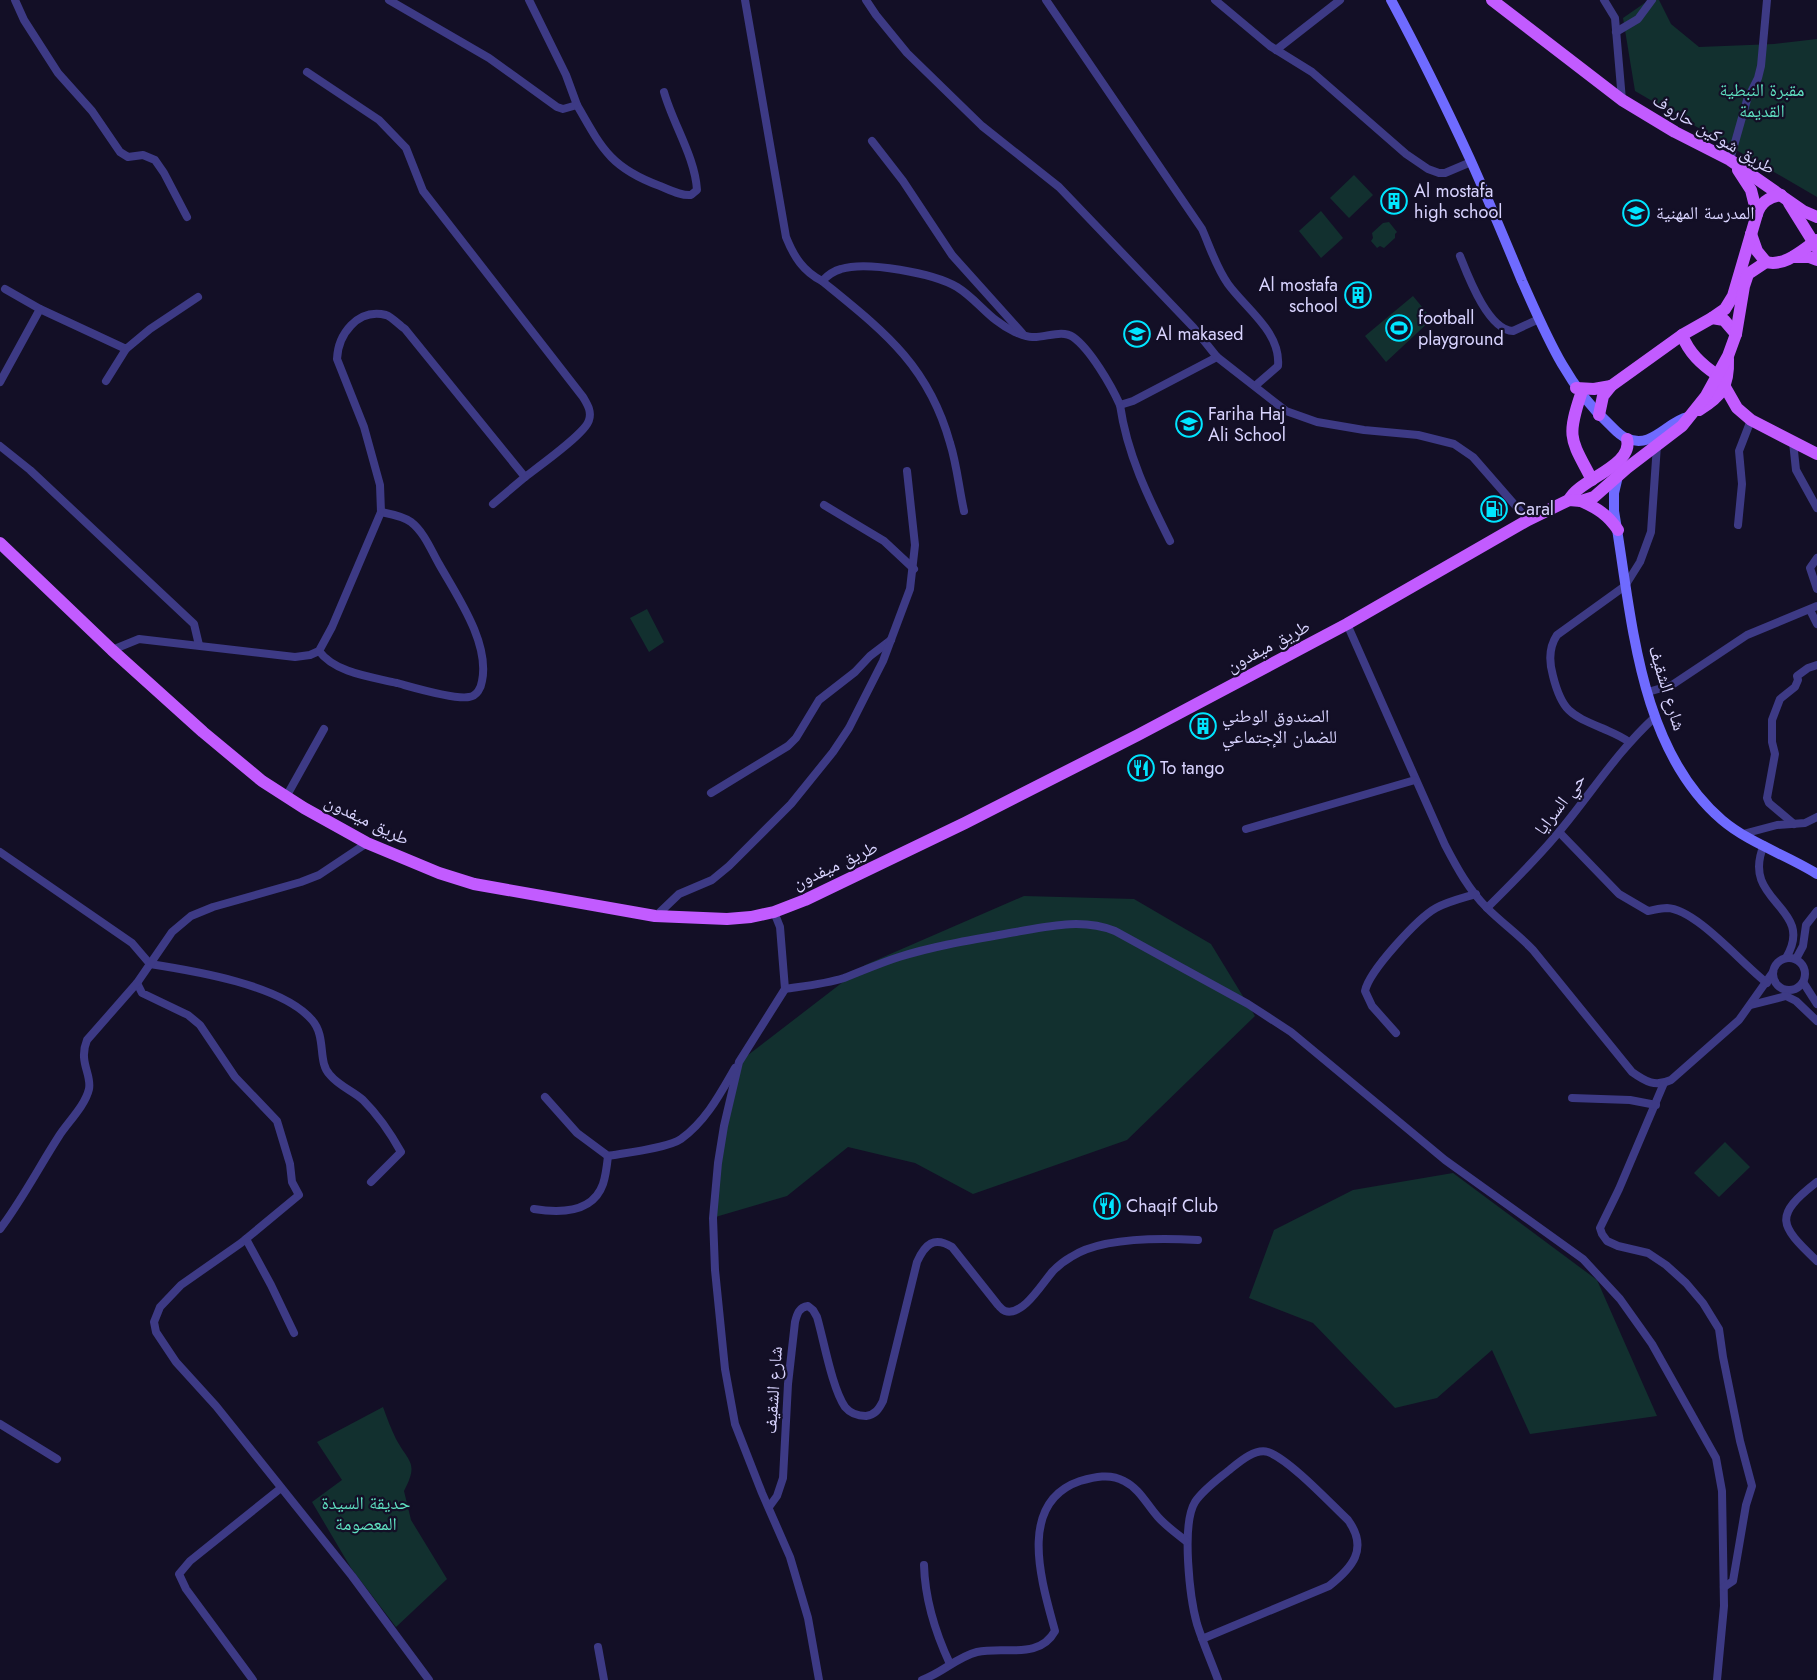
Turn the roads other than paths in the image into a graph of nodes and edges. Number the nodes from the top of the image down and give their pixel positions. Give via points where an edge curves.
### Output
1 (15, 0) edge
2 (389, 0) edge
3 (529, 0) edge
4 (745, 0) edge
5 (866, 0) edge
6 (1046, 0) edge
7 (1215, 0) edge
8 (1340, 0) edge
9 (1391, 0) edge
10 (1492, 0) edge
11 (1604, 0) edge
12 (1652, 0) edge
13 (1767, 0) edge
14 (1616, 32) junction
15 (1276, 50) junction
16 (307, 72) dead end
17 (664, 92) dead end
18 (1622, 100) junction
19 (577, 105) junction
20 (872, 141) dead end
21 (1730, 160) junction
22 (1471, 162) junction
23 (1784, 197) junction
24 (1757, 214) junction
25 (187, 217) dead end
26 (1817, 217) edge
27 (1804, 230) junction
28 (1751, 234) junction
29 (1816, 243) edge
30 (1795, 255) junction
31 (1460, 256) dead end
32 (1817, 260) edge
33 (1766, 262) junction
34 (822, 281) junction
35 (5, 290) dead end
36 (198, 297) dead end
37 (40, 309) junction
38 (1712, 318) junction
39 (1539, 319) junction
40 (1023, 334) junction
41 (1736, 334) junction
42 (1682, 335) junction
43 (126, 349) junction
44 (1728, 356) junction
45 (1217, 357) junction
46 (1718, 375) junction
47 (106, 381) dead end
48 (0, 382) edge
49 (1255, 386) junction
50 (1611, 386) junction
51 (1725, 387) junction
52 (1579, 391) junction
53 (1120, 405) junction
54 (1599, 415) junction
55 (1688, 417) junction
56 (1751, 420) junction
57 (1626, 438) junction
58 (1792, 442) junction
59 (1657, 445) junction
60 (0, 446) edge
61 (1817, 454) edge
62 (907, 471) dead end
63 (1618, 476) junction
64 (525, 477) junction
65 (1592, 480) junction
66 (1575, 500) junction
67 (493, 504) dead end
68 (824, 505) dead end
69 (1817, 508) edge
70 (964, 511) dead end
71 (381, 512) junction
72 (1528, 520) junction
73 (1738, 525) dead end
74 (1618, 530) junction
75 (1170, 541) dead end
76 (0, 543) edge
77 (1817, 558) edge
78 (914, 569) junction
79 (1625, 586) junction
80 (1817, 589) edge
81 (1814, 608) edge
82 (1347, 624) junction
83 (1817, 624) edge
84 (892, 639) junction
85 (199, 645) junction
86 (112, 651) junction
87 (319, 651) junction
88 (1817, 665) edge
89 (1648, 692) junction
90 (1655, 717) junction
91 (324, 729) dead end
92 (1629, 742) junction
93 (1416, 780) junction
94 (711, 793) dead end
95 (286, 797) junction
96 (1817, 817) edge
97 (1794, 824) junction
98 (1246, 829) dead end
99 (1559, 832) junction
100 (1743, 834) junction
101 (367, 843) junction
102 (1764, 845) junction
103 (0, 852) edge
104 (1817, 874) edge
105 (1476, 894) junction
106 (1487, 908) junction
107 (1817, 911) edge
108 (774, 912) junction
109 (655, 916) junction
110 (1786, 958) junction
111 (1796, 959) junction
112 (150, 964) junction
113 (1773, 972) junction
114 (1803, 982) junction
115 (137, 983) junction
116 (1767, 983) junction
117 (785, 988) junction
118 (1786, 992) junction
119 (1817, 1004) edge
120 (1751, 1005) junction
121 (1817, 1021) edge
122 (1396, 1033) dead end
123 (739, 1062) junction
124 (1664, 1083) junction
125 (545, 1097) dead end
126 (1572, 1098) dead end
127 (1656, 1105) junction
128 (608, 1156) junction
129 (371, 1182) dead end
130 (1817, 1182) edge
131 (534, 1209) dead end
132 (0, 1229) edge
133 (246, 1239) junction
134 (1198, 1240) dead end
135 (1817, 1262) edge
136 (294, 1334) dead end
137 (0, 1424) edge
138 (57, 1459) dead end
139 (281, 1488) junction
140 (769, 1507) junction
141 (1186, 1541) junction
142 (924, 1566) dead end
143 (1724, 1587) junction
144 (1202, 1639) junction
145 (598, 1647) dead end
146 (950, 1664) junction
147 (253, 1680) edge
148 (429, 1680) edge
149 (604, 1680) edge
150 (819, 1680) edge
151 (922, 1680) edge
152 (1218, 1680) edge
153 (1717, 1680) edge

1 - 25 street via 58,73 92,111 120,152 128,157 143,155 155,160
2 - 19 street via 489,58 556,107
3 - 19 street
4 - 34 street via 786,237 802,267
5 - 45 street via 907,53 982,126 1059,188
6 - 49 street via 1197,220 1228,285 1277,346 1278,366
7 - 15 street
8 - 15 street
9 - 22 main road via 1429,69
10 - 18 main road, طريق شوكين حاروف
11 - 14 street via 1615,18
12 - 14 street via 1638,19
13 - 21 street via 1761,66
14 - 18 street
15 - 22 street via 1312,72 1406,154 1428,168 1445,173
16 - 64 street via 379,120 406,148 423,191 583,397 590,413 589,422
17 - 19 street via 694,170 697,190 691,195 671,191 625,170 600,145
18 - 21 main road, طريق شوكين حاروف
20 - 40 street via 952,255
21 - 23 main road, طريق شوكين حاروف
21 - 24 main road via 1751,190
22 - 39 main road
23 - 24 main road via 1768,199
23 - 26 main road
23 - 27 main road, طريق شوكين حاروف
24 - 28 main road
27 - 29 main road, طريق شوكين حاروف
27 - 30 main road via 1804,241
28 - 33 main road
28 - 38 main road via 1733,296 1725,309
29 - 30 main road
30 - 32 main road
30 - 33 main road via 1778,264
31 - 39 street via 1475,293 1503,327 1513,331
33 - 41 main road, طريق ميفدون via 1748,274
34 - 40 street via 840,269 857,266 935,279 955,286 1003,325
34 - 70 street via 881,329 921,377 950,443
35 - 37 street
36 - 43 street
37 - 43 street
37 - 48 street
38 - 41 main road via 1724,320
38 - 42 main road
39 - 52 main road
40 - 53 street via 1071,335 1086,351
41 - 44 main road, طريق ميفدون
42 - 46 main road via 1692,355
42 - 50 main road
43 - 47 street
44 - 46 main road, طريق ميفدون
44 - 51 main road, طريق ميفدون
45 - 49 street
45 - 53 street
46 - 55 main road, طريق ميفدون
49 - 72 street via 1286,411 1317,423 1418,435 1454,444 1479,463
50 - 52 main road
50 - 54 main road
51 - 55 main road, طريق ميفدون via 1708,405
51 - 56 main road via 1737,408
52 - 54 main road
52 - 65 main road via 1572,438
53 - 75 street via 1129,452
54 - 57 main road
55 - 57 main road via 1652,439
55 - 59 main road, طريق ميفدون
56 - 58 main road
56 - 73 street via 1738,451 1742,497
57 - 65 main road via 1624,453
58 - 61 main road
58 - 69 street via 1796,470
59 - 63 main road, طريق ميفدون
59 - 79 street via 1650,532 1640,562
60 - 85 street via 194,624
62 - 78 street
63 - 66 main road, طريق ميفدون via 1594,497
63 - 74 main road, شارع الشقيف via 1614,502
64 - 67 street
64 - 71 street via 405,329 387,315 368,315 355,321 343,334 337,359 364,427 380,485
65 - 66 main road via 1574,492
66 - 72 main road, طريق ميفدون
66 - 74 main road via 1603,512
68 - 78 street via 884,541
71 - 87 street
71 - 87 street via 411,522 430,547 480,646 484,665 481,688 468,698 434,693 332,664
72 - 82 main road, طريق ميفدون
74 - 79 main road, شارع الشقيف
76 - 86 main road, طريق ميفدون
77 - 80 street via 1810,568
78 - 84 street
79 - 89 main road, شارع الشقيف
79 - 92 street via 1557,635 1550,652 1552,674 1567,710
81 - 83 street
81 - 89 street via 1747,635 1672,685
82 - 93 street
82 - 108 main road, طريق ميفدون via 965,823
84 - 94 street via 819,700 788,746
84 - 109 street via 849,728 791,804 712,880 679,894
85 - 86 street via 139,639
85 - 87 street via 295,657
86 - 95 main road, طريق ميفدون via 203,732
88 - 97 street via 1797,676 1796,687 1780,699 1772,720 1775,754 1767,798
89 - 90 main road, شارع الشقيف
90 - 92 street, حي السرايا
90 - 100 main road, شارع الشقيف via 1669,749 1699,796
91 - 95 street
92 - 99 street, حي السرايا
93 - 98 street
93 - 105 street via 1453,860
95 - 101 main road, طريق ميفدون
96 - 97 street
97 - 100 street
99 - 106 street, حي السرايا
99 - 116 street via 1619,894 1648,911 1667,908 1690,917
100 - 102 main road, شارع الشقيف
101 - 109 main road, طريق ميفدون via 474,884
101 - 112 street via 302,882 191,916 172,932
102 - 104 main road, شارع الشقيف
102 - 110 street via 1759,862 1762,882 1790,914 1797,929 1795,946
103 - 112 street via 132,943
105 - 106 street
105 - 122 street via 1428,913 1388,952 1368,980 1365,991 1369,1001
106 - 124 street via 1533,950 1625,1065 1649,1083
107 - 111 street via 1806,925 1803,946
108 - 109 main road, طريق ميفدون via 727,920
108 - 117 street via 780,927
110 - 111 street
110 - 113 street via 1777,963
111 - 114 street via 1803,966
112 - 115 street
112 - 129 street via 264,990 293,1003 313,1021 321,1035 324,1068 330,1077 363,1100 400,1152
113 - 116 street
113 - 118 street via 1775,981
114 - 118 street
114 - 119 street
115 - 132 street via 87,1040 82,1052 89,1088 84,1100
115 - 133 street via 142,993 200,1025 235,1077 277,1121 292,1182 299,1195
116 - 120 street
117 - 123 street, شارع الشقيف
117 - 143 street via 842,979 939,946 1040,928 1089,924 1115,931 1277,1022 1445,1160 1583,1259 1620,1299 1659,1354 1716,1458 1722,1491
118 - 120 street
118 - 121 street
120 - 124 street via 1733,1026
123 - 128 street via 704,1119 681,1140
123 - 140 street, شارع الشقيف via 717,1172 713,1218 717,1307 735,1424
124 - 127 street
125 - 128 street via 577,1133
126 - 127 street
127 - 143 street via 1600,1228 1607,1241 1648,1253 1666,1265 1702,1302 1719,1329 1752,1486 1733,1581
128 - 131 street via 603,1185 585,1205 564,1211
130 - 135 street via 1788,1208 1785,1220 1788,1229
133 - 136 street
133 - 139 street via 181,1285 160,1307 154,1322 162,1344
134 - 140 street, شارع الشقيف via 1137,1240 1076,1253 1053,1271 1029,1301 1012,1311 998,1305 952,1247 942,1242 931,1243 917,1262 883,1401 878,1410 865,1416 845,1406 817,1317 808,1306 804,1307 797,1314 791,1354 783,1478
137 - 138 street
139 - 147 street via 179,1574
139 - 148 street via 352,1575
140 - 150 street via 797,1579
141 - 144 street
141 - 144 street via 1194,1503 1242,1459 1258,1452 1267,1452 1294,1471 1348,1520 1358,1540 1354,1561 1329,1586
141 - 146 street via 1123,1480 1109,1476 1091,1478 1059,1491 1048,1503 1039,1536 1040,1575 1054,1630 1050,1639 1033,1649 978,1652
142 - 146 street via 931,1620
143 - 153 street
144 - 152 street
145 - 149 street
146 - 151 street

